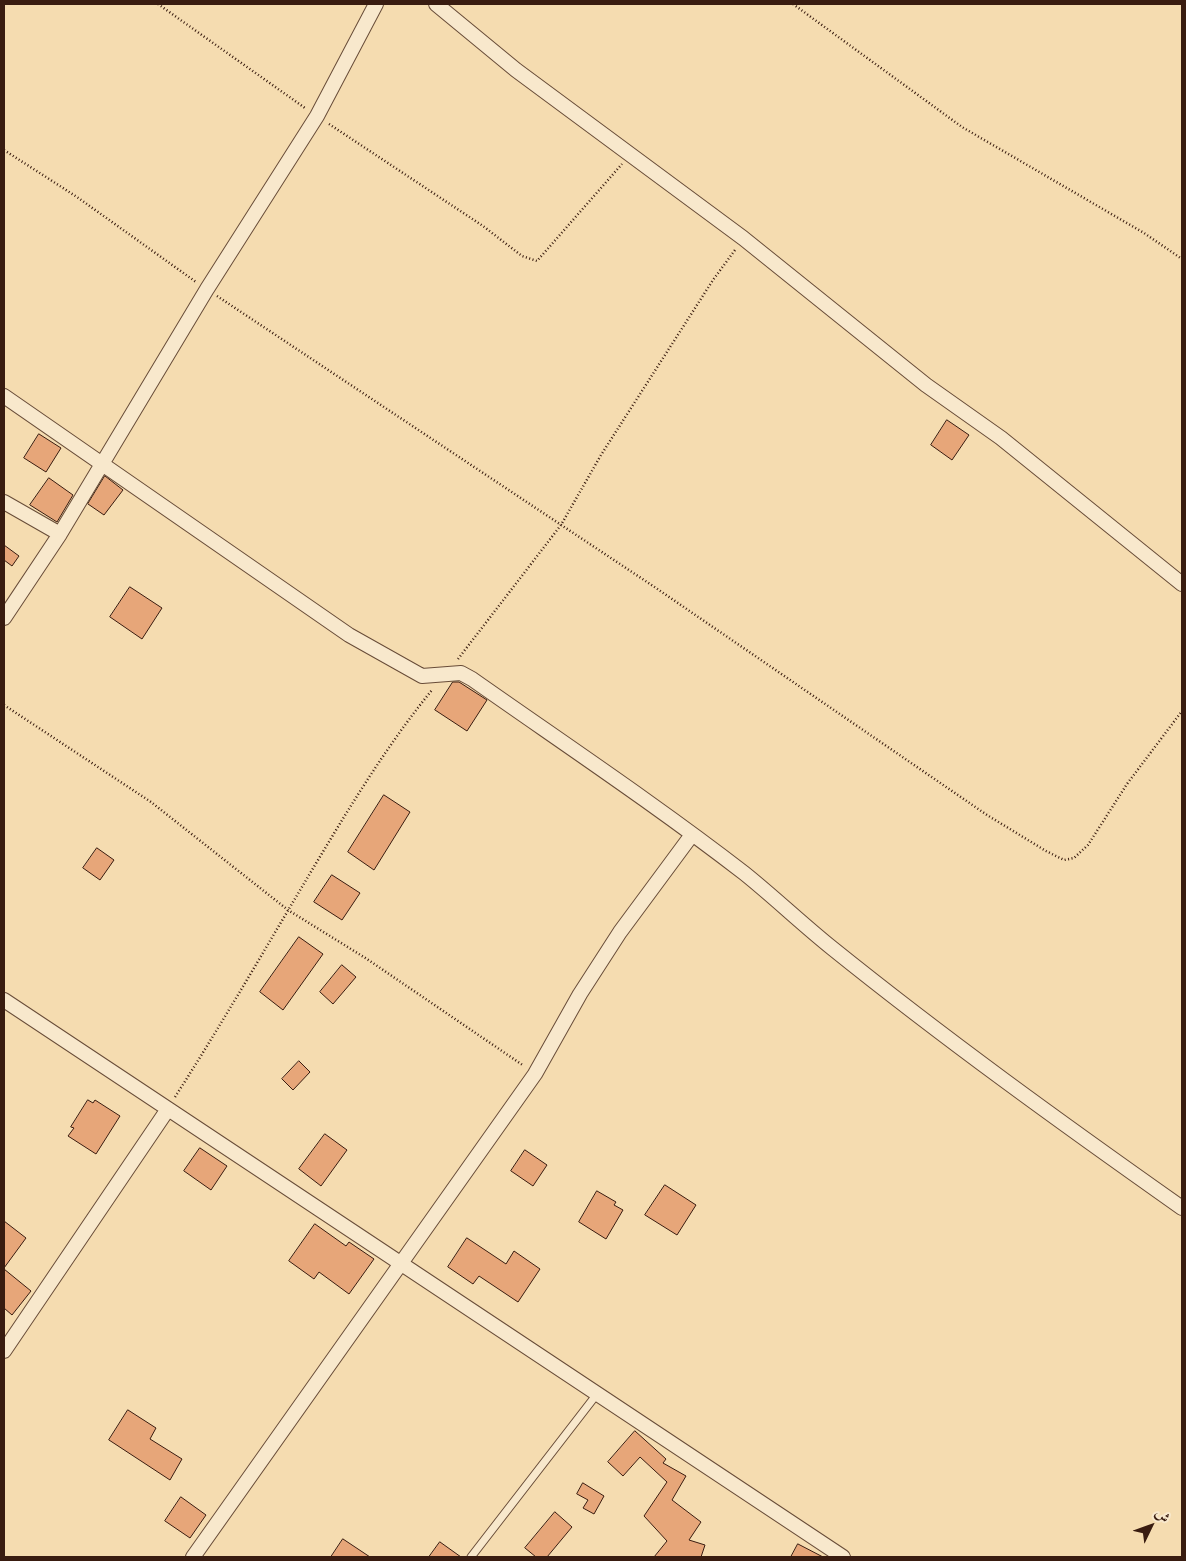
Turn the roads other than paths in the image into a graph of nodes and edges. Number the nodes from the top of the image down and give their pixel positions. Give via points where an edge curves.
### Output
1 (376, 4) edge
2 (436, 4) edge
3 (4, 396) edge
4 (103, 463) junction
5 (4, 502) edge
6 (60, 534) junction
7 (1182, 584) edge
8 (4, 618) edge
9 (691, 836) junction
10 (4, 1000) edge
11 (168, 1109) junction
12 (1182, 1208) edge
13 (400, 1263) junction
14 (4, 1351) edge
15 (597, 1394) junction
16 (193, 1557) edge
17 (471, 1557) edge
18 (843, 1557) edge

1 - 4 street via 317,116 207,289
2 - 7 street via 516,70 751,245 926,385 1002,438
3 - 4 street
4 - 6 street
4 - 9 street via 349,635 422,676 461,673 472,679 643,798
5 - 6 street
6 - 8 street
9 - 12 street via 744,874 909,1008
9 - 13 street via 620,932 535,1074
10 - 11 street
11 - 13 street
11 - 14 street
13 - 15 street
13 - 16 street
15 - 17 lane
15 - 18 street

